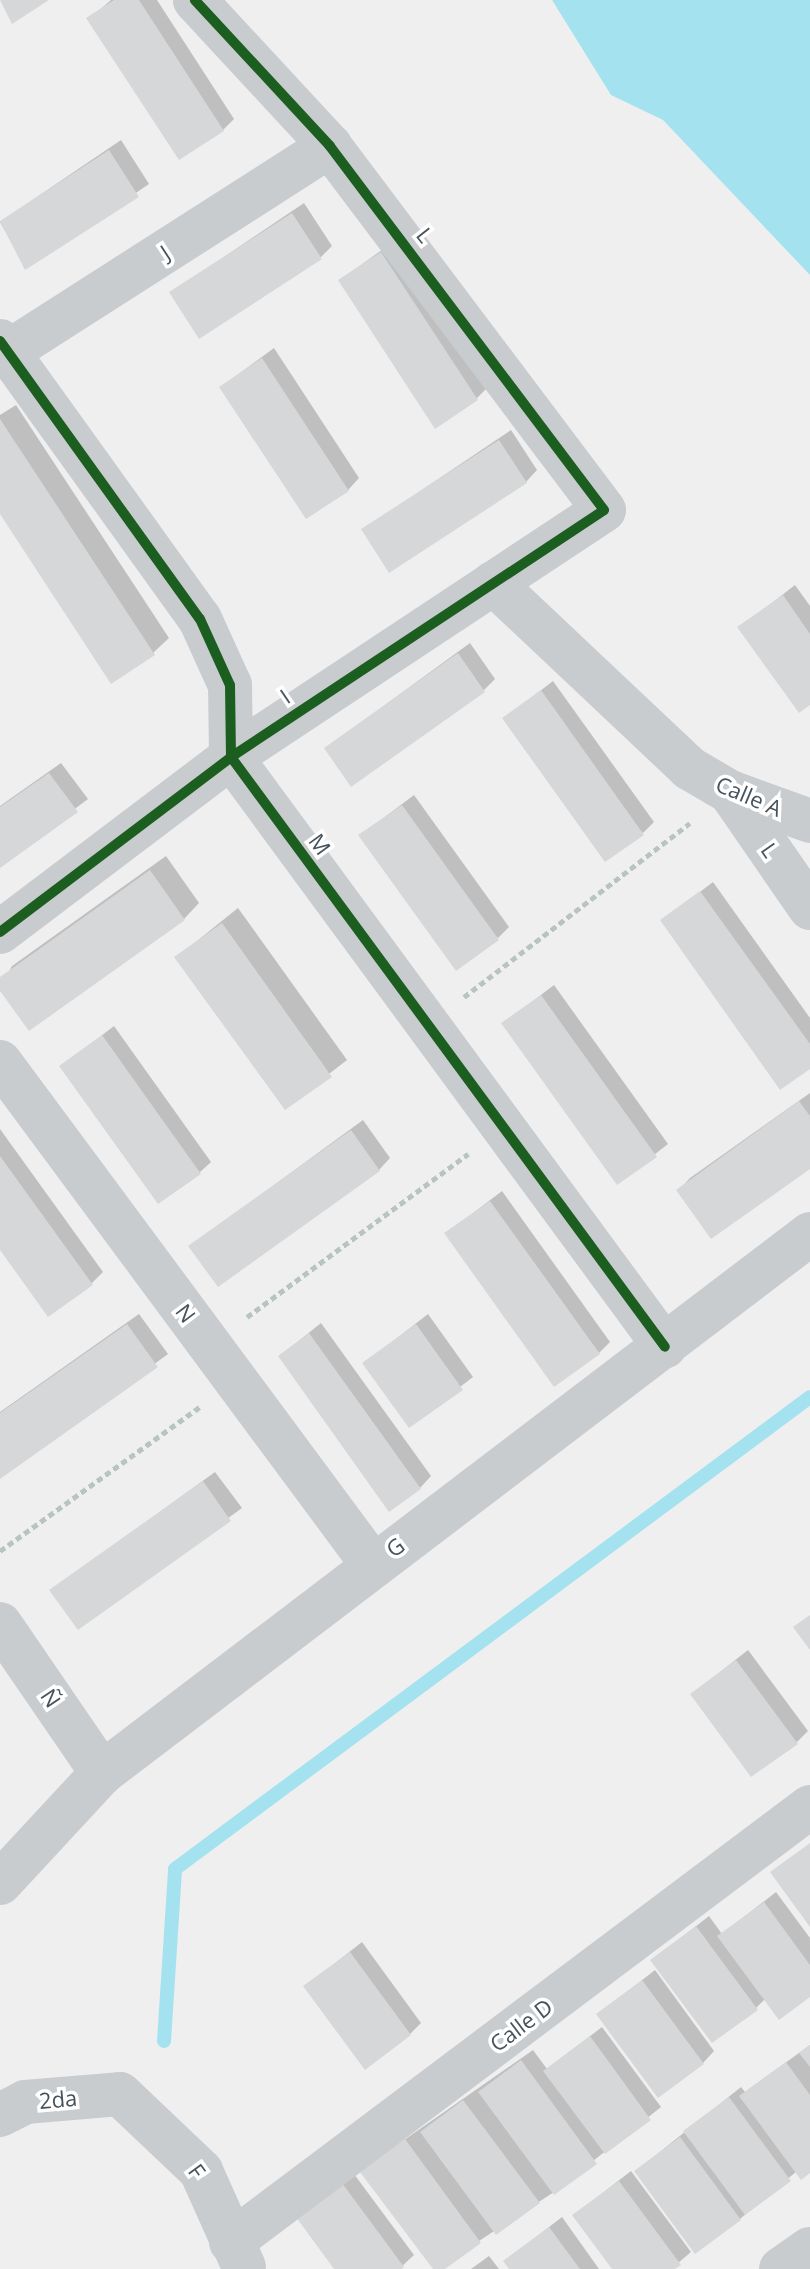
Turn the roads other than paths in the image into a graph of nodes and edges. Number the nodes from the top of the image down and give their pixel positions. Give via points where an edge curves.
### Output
1 (195, 0) edge
2 (330, 146) junction
3 (3, 350) edge
4 (604, 510) joint
5 (493, 583) junction
6 (231, 757) junction
7 (730, 792) junction
8 (810, 821) edge
9 (810, 908) edge
10 (0, 932) edge
11 (0, 1062) edge
12 (810, 1234) edge
13 (665, 1347) junction
14 (372, 1564) junction
15 (0, 1624) edge
16 (102, 1773) junction
17 (810, 1807) edge
18 (0, 1883) edge
19 (120, 2094) joint
20 (0, 2115) edge
21 (810, 2249) edge
22 (238, 2256) edge
23 (781, 2269) edge

1 - 2 street, L
2 - 3 street, J
2 - 4 street, L
3 - 6 street via 200,619 230,685
4 - 5 street, I
5 - 6 street, I
5 - 7 street, Calle A via 689,768
6 - 10 street, I
6 - 13 street, M
7 - 8 street, Calle A
7 - 9 street, L
11 - 14 street, N
12 - 13 street, G
13 - 14 street, G
14 - 16 street, G
15 - 16 street, Ñ
16 - 18 street, G
17 - 22 street, Calle D
19 - 20 street, 2da via 25,2102
19 - 22 street, F via 201,2171
21 - 23 street

